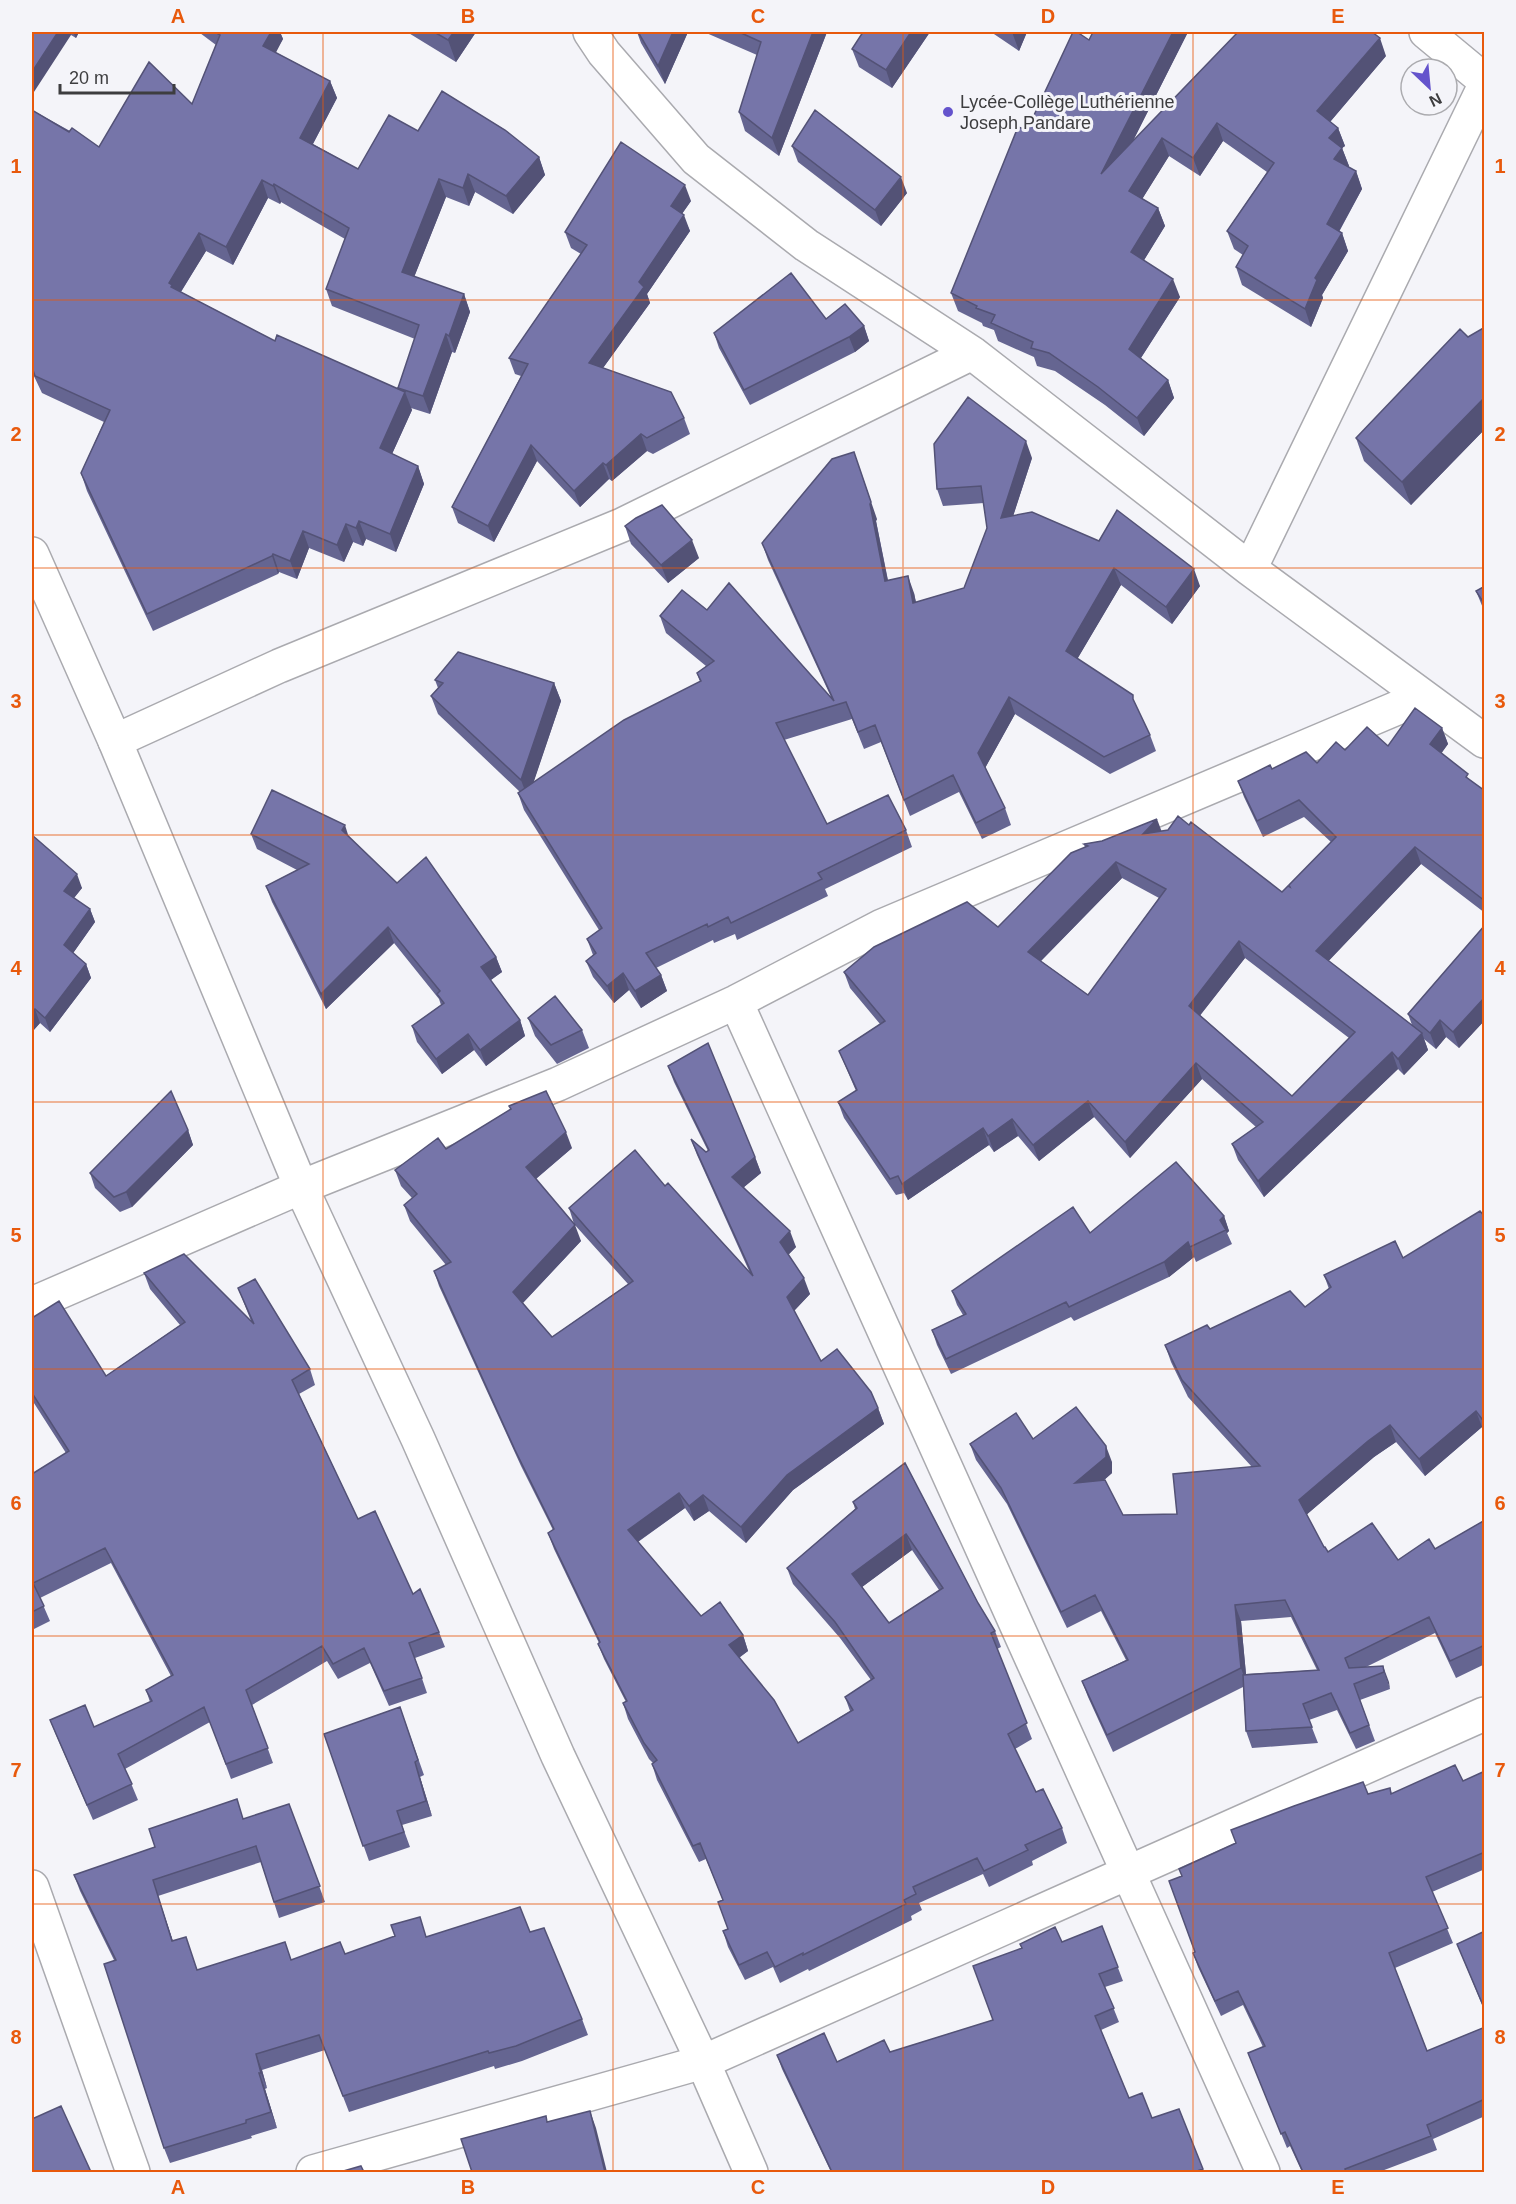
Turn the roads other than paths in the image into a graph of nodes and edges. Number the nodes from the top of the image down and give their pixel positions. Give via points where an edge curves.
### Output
1 (590, 32) edge
2 (1426, 32) edge
3 (1485, 80) edge
4 (1485, 87) edge
5 (972, 353) junction
6 (32, 554) edge
7 (1250, 569) junction
8 (1423, 697) junction
9 (115, 741) junction
10 (1485, 741) edge
11 (736, 1002) junction
12 (301, 1187) junction
13 (32, 1304) edge
14 (1485, 1713) edge
15 (1127, 1873) junction
16 (32, 1887) edge
17 (703, 2062) junction
18 (133, 2172) edge
19 (313, 2172) edge
20 (751, 2172) edge
21 (1263, 2172) edge

1 - 5 street via 696,159 806,245
2 - 3 street
4 - 7 street
5 - 7 street
5 - 9 street via 622,525 279,666
6 - 9 street
7 - 8 street
8 - 10 street
8 - 11 street via 882,926
9 - 12 street
11 - 12 street via 558,1084
11 - 15 street
12 - 13 street
12 - 17 street via 558,1756
14 - 15 street
15 - 17 street
15 - 21 street
16 - 18 street
17 - 19 street
17 - 20 street

